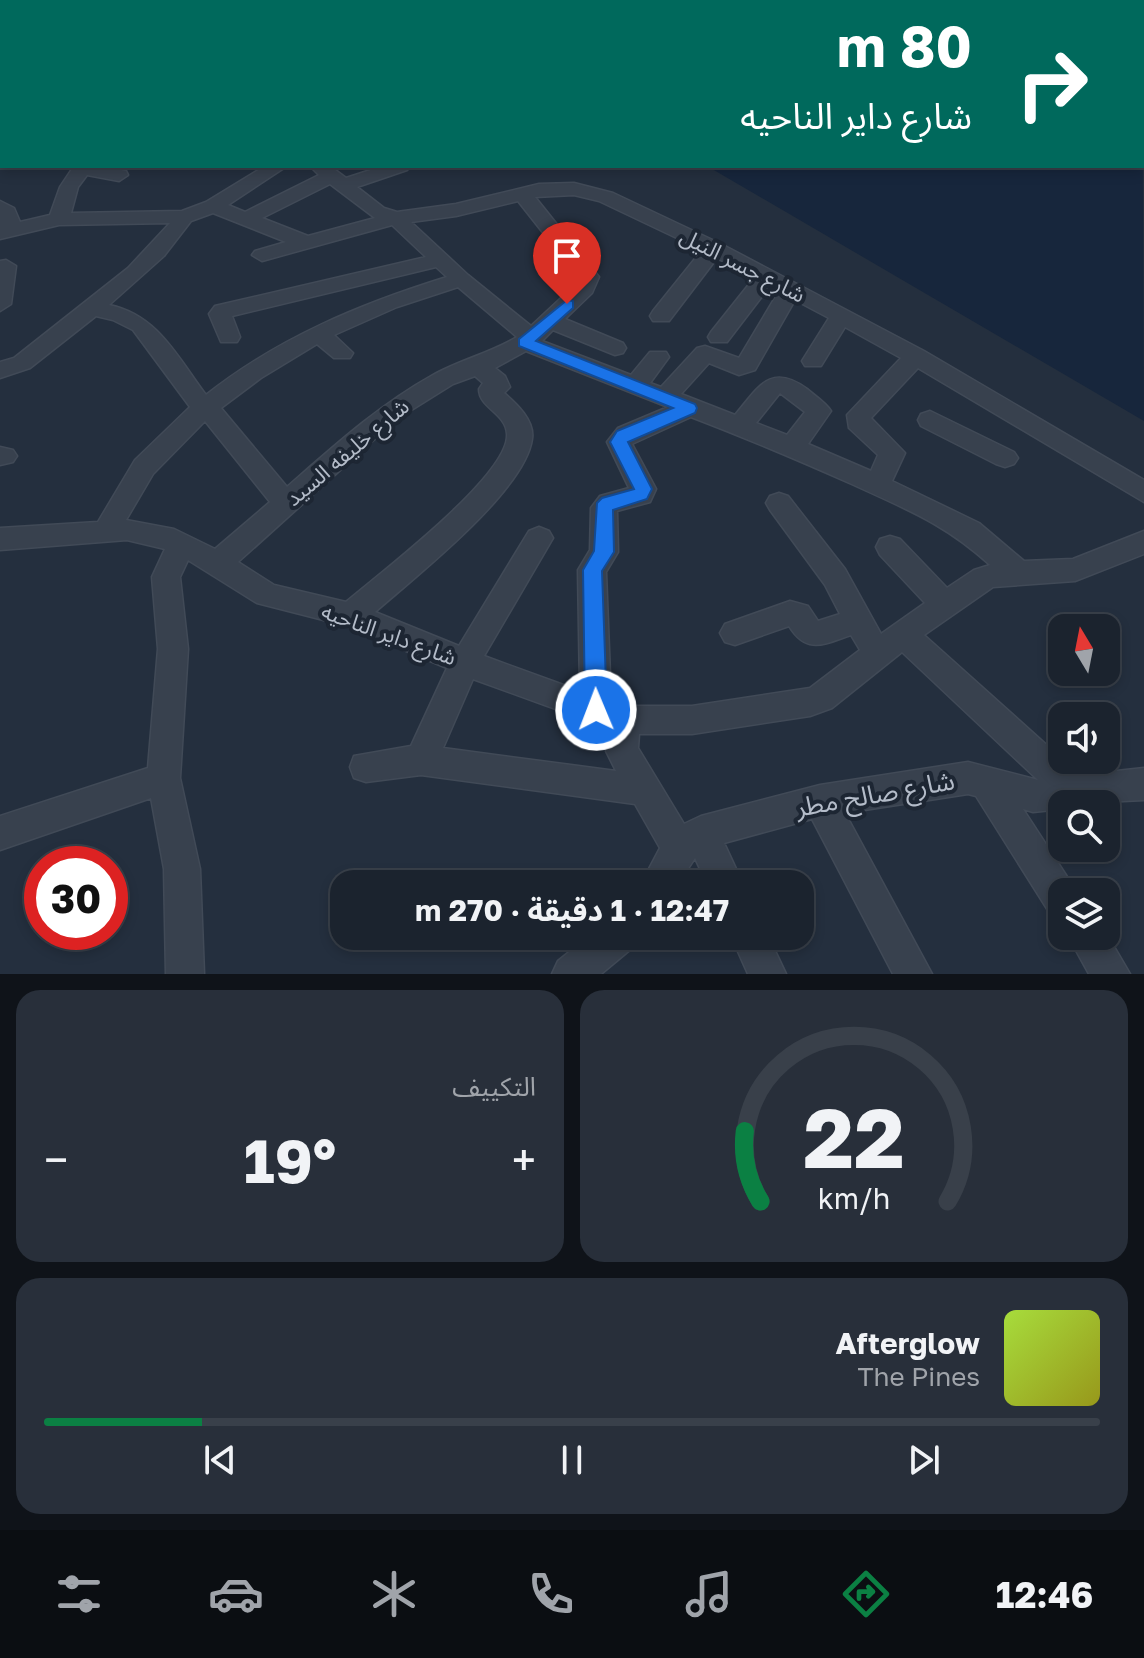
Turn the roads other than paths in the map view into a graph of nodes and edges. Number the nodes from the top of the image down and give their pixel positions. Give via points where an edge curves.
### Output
1 (82, 168) edge
2 (88, 168) edge
3 (275, 168) edge
4 (387, 168) edge
5 (119, 175) dead end
6 (331, 176) edge
7 (523, 194) junction
8 (213, 206) junction
9 (0, 207) edge
10 (184, 217) junction
11 (396, 218) junction
12 (59, 219) junction
13 (246, 219) junction
14 (6, 231) edge
15 (307, 243) junction
16 (714, 248) junction
17 (262, 255) dead end
18 (440, 260) junction
19 (6, 266) dead end
20 (767, 276) junction
21 (461, 279) junction
22 (114, 287) junction
23 (791, 289) junction
24 (0, 304) edge
25 (89, 308) junction
26 (119, 314) junction
27 (661, 316) dead end
28 (841, 316) junction
29 (550, 321) junction
30 (319, 334) junction
31 (229, 337) dead end
32 (528, 340) junction
33 (615, 348) dead end
34 (714, 349) junction
35 (342, 353) dead end
36 (916, 356) junction
37 (658, 357) dead end
38 (813, 361) dead end
39 (478, 366) junction
40 (0, 370) edge
41 (634, 387) junction
42 (663, 399) junction
43 (689, 408) junction
44 (206, 409) junction
45 (930, 420) dead end
46 (1033, 424) junction
47 (739, 427) junction
48 (792, 447) junction
49 (877, 485) junction
50 (1144, 492) edge
51 (286, 503) junction
52 (779, 503) dead end
53 (107, 530) junction
54 (539, 538) dead end
55 (0, 539) edge
56 (1144, 542) edge
57 (184, 544) junction
58 (890, 547) dead end
59 (218, 563) junction
60 (1018, 573) junction
61 (945, 605) junction
62 (351, 615) junction
63 (859, 620) junction
64 (735, 633) dead end
65 (903, 634) junction
66 (877, 654) junction
67 (465, 662) junction
68 (610, 715) junction
69 (421, 760) junction
70 (366, 767) dead end
71 (164, 778) junction
72 (985, 780) junction
73 (1144, 784) edge
74 (646, 789) junction
75 (1073, 790) edge
76 (1099, 790) edge
77 (1048, 795) edge
78 (820, 801) junction
79 (0, 833) edge
80 (690, 840) junction
81 (669, 870) edge
82 (714, 870) edge
83 (1048, 878) edge
84 (602, 950) edge
85 (756, 950) edge
86 (1095, 950) edge
87 (576, 973) edge
88 (185, 974) edge
89 (767, 974) edge
90 (913, 974) edge
91 (1111, 974) edge

1 - 12 street via 69,187
2 - 5 street
3 - 8 street
4 - 6 street
6 - 11 street via 377,212
6 - 13 street
7 - 11 street, شارع جسر النيل via 445,213
7 - 16 street, شارع جسر النيل via 557,188 591,192
7 - 29 street, شارع خليفه السيد via 589,277
8 - 10 street
8 - 13 street
9 - 14 street via 7,212
10 - 12 street
10 - 22 street via 174,236
11 - 15 street, شارع جسر النيل
11 - 18 street
12 - 14 street
13 - 15 street
15 - 17 street, شارع جسر النيل
16 - 20 street, شارع جسر النيل
16 - 27 street
18 - 21 street
18 - 31 street via 223,311
19 - 24 street
20 - 23 street, شارع جسر النيل
20 - 34 street
21 - 30 street via 381,305
21 - 32 street
22 - 25 street
22 - 26 street via 136,297
23 - 28 street, شارع جسر النيل
23 - 34 street via 747,365 739,367
25 - 26 street
25 - 40 street via 22,363
26 - 44 street via 141,325
28 - 36 street, شارع جسر النيل
28 - 38 street
29 - 32 street, شارع خليفه السيد
29 - 33 street
30 - 35 street
30 - 44 street
32 - 39 street, شارع خليفه السيد
32 - 41 street
34 - 42 street
36 - 46 street, شارع جسر النيل
36 - 49 street via 859,415 858,422 892,453
37 - 41 street
39 - 51 street, شارع خليفه السيد via 445,378 388,413
39 - 62 street via 497,382 491,395 518,424 512,465 489,492
41 - 42 street
42 - 43 street
43 - 47 street
43 - 68 street via 619,442 643,489 641,495 604,508 604,552 592,570
44 - 51 street
44 - 53 street via 142,469
45 - 46 street via 1000,455
46 - 50 street, شارع جسر النيل
47 - 48 street
47 - 48 street via 773,386 784,384 819,411
48 - 49 street via 824,468
49 - 60 street via 956,521
51 - 59 street, شارع خليفه السيد
52 - 63 street via 828,566
53 - 55 street, شارع داير الناحيه
53 - 57 street, شارع داير الناحيه via 149,532
54 - 67 street
56 - 60 street, شارع داير الناحيه via 1075,570
57 - 59 street, شارع داير الناحيه
57 - 71 street via 166,577 173,649
58 - 61 street
59 - 62 street, شارع داير الناحيه via 267,595
60 - 61 street, شارع داير الناحيه via 984,578
61 - 65 street, شارع داير الناحيه
62 - 67 street, شارع داير الناحيه
63 - 64 street via 817,634 790,613
63 - 66 street
65 - 66 street, شارع داير الناحيه
65 - 75 street
66 - 68 street, شارع داير الناحيه via 810,702 692,720
67 - 68 street, شارع داير الناحيه
67 - 69 street
68 - 74 street via 622,751
69 - 70 street
69 - 74 street
71 - 79 street
71 - 88 street via 182,869
72 - 77 street, شارع صالح مطر via 1033,796
72 - 78 street, شارع صالح مطر via 958,779
72 - 83 street
73 - 76 street, شارع صالح مطر
74 - 80 street
78 - 80 street, شارع صالح مطر
78 - 90 street
80 - 81 street
80 - 82 street
84 - 87 street
85 - 89 street
86 - 91 street

